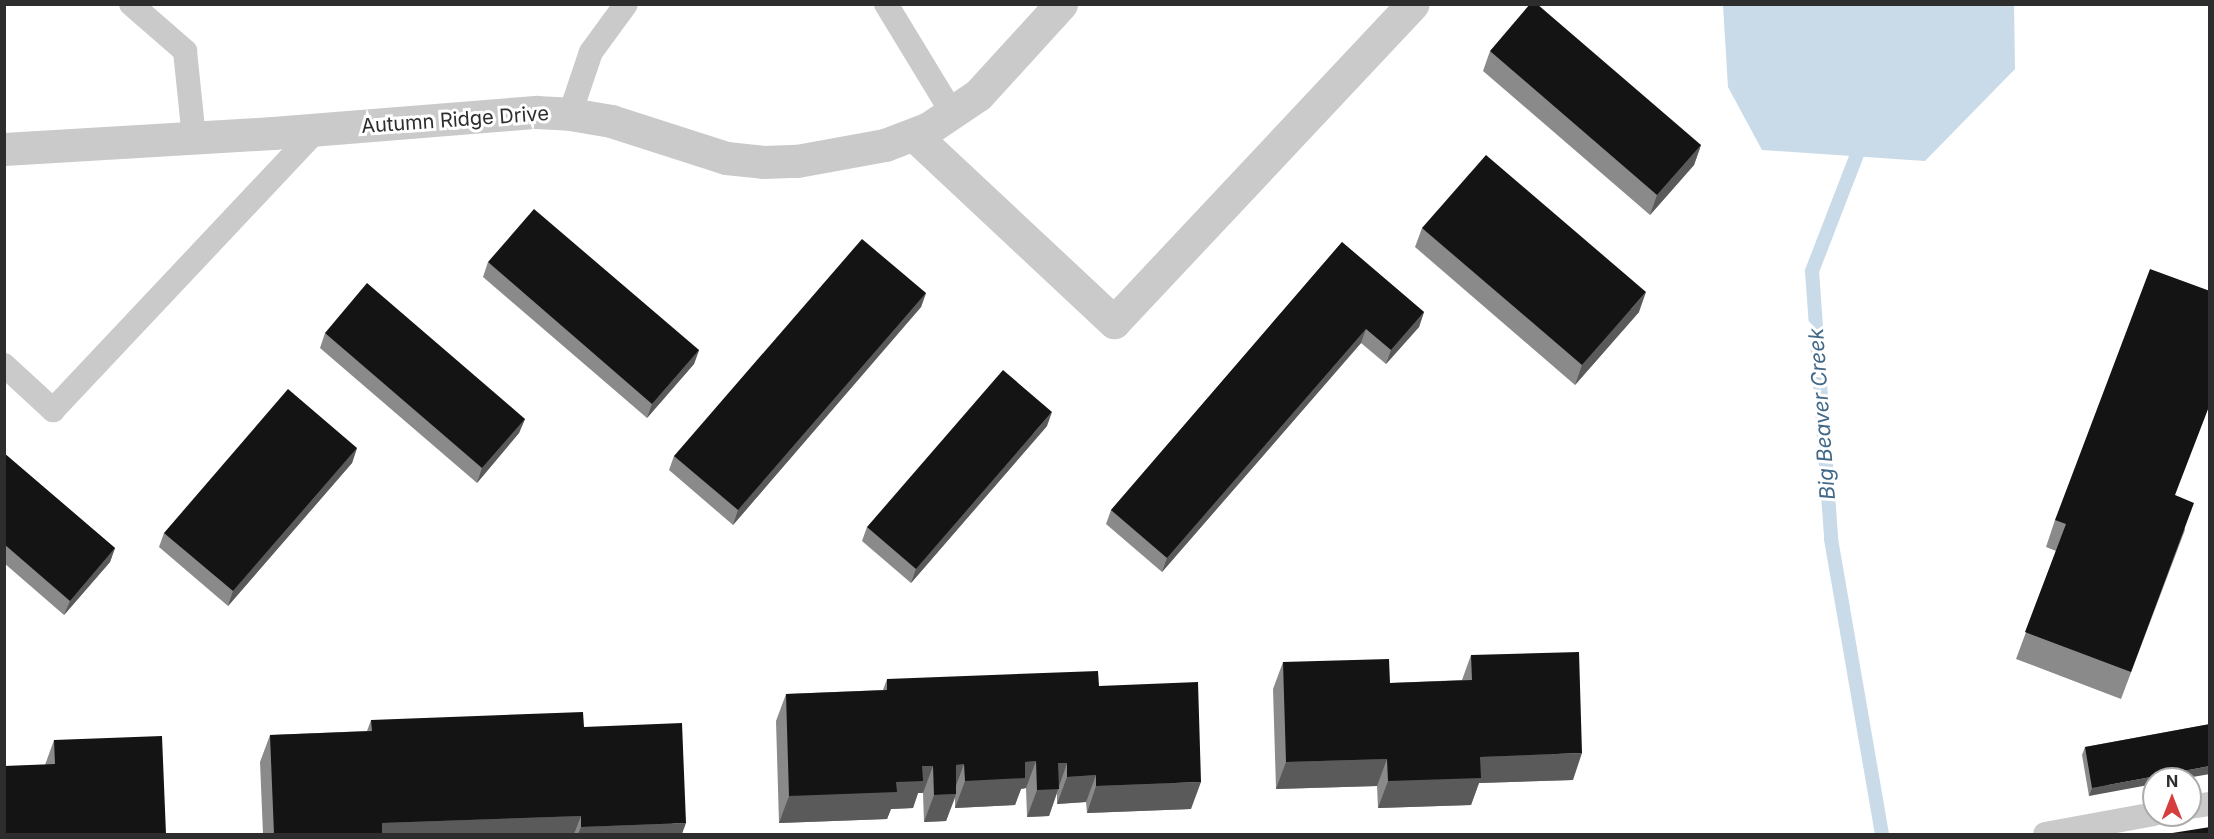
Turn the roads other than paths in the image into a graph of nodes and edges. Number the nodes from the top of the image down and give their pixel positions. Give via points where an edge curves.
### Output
1 (131, 4) edge
2 (626, 4) edge
3 (886, 4) edge
4 (1061, 4) edge
5 (1413, 4) edge
6 (570, 114) junction
7 (953, 114) junction
8 (317, 130) junction
9 (914, 135) junction
10 (194, 138) junction
11 (4, 149) edge
12 (4, 365) edge
13 (2142, 816) edge
14 (2044, 834) edge

1 - 10 lane via 184,51
2 - 6 lane via 591,52
3 - 7 lane
4 - 7 street, Autumn Ridge Drive via 978,95
5 - 9 street via 1114,322
6 - 8 street, Autumn Ridge Drive via 536,112
6 - 9 street, Autumn Ridge Drive via 611,121 726,158 763,162 808,159 885,145
7 - 9 street, Autumn Ridge Drive
8 - 10 street, Autumn Ridge Drive
8 - 12 lane via 53,411
10 - 11 street, Autumn Ridge Drive
13 - 14 lane

